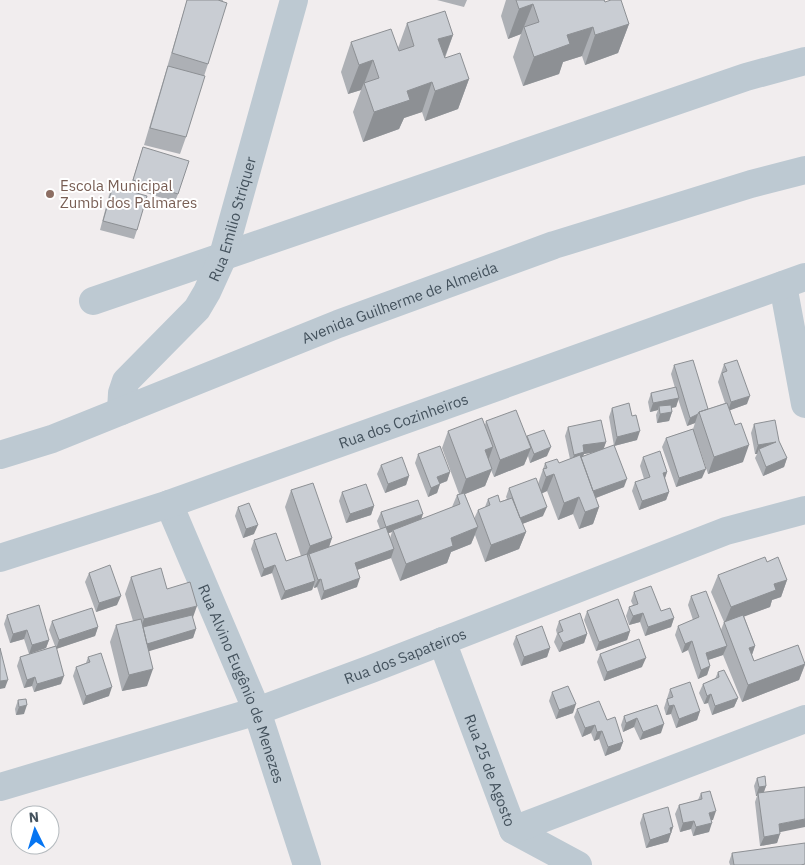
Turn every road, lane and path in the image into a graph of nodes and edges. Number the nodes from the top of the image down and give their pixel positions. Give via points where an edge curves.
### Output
1 (294, 0) edge
2 (805, 61) edge
3 (805, 170) edge
4 (222, 259) junction
5 (794, 281) edge
6 (93, 301) dead end
7 (805, 404) edge
8 (120, 411) junction
9 (0, 455) edge
10 (169, 504) junction
11 (805, 510) edge
12 (0, 558) edge
13 (442, 641) junction
14 (257, 710) junction
15 (805, 720) edge
16 (0, 787) edge
17 (514, 830) junction
18 (307, 865) edge
19 (578, 865) edge

1 - 4 street, Rua Emilio Striquer
2 - 4 street via 746,77
3 - 8 street, Avenida Guilherme de Almeida via 554,245 338,324
4 - 6 street
4 - 8 street, Rua Emilio Striquer via 197,308 126,381
5 - 7 street
5 - 10 street, Rua dos Cozinheiros
8 - 9 street, Avenida Guilherme de Almeida via 52,439
10 - 12 street, Rua dos Cozinheiros
10 - 14 street, Rua Alvino Eugênio de Menezes
11 - 13 street, Rua dos Sapateiros via 726,531
13 - 14 street, Rua dos Sapateiros
13 - 17 street, Rua 25 de Agosto
14 - 16 street, Rua dos Sapateiros
14 - 18 street, Rua Alvino Eugênio de Menezes
15 - 17 street
17 - 19 street, Rua 25 de Agosto

